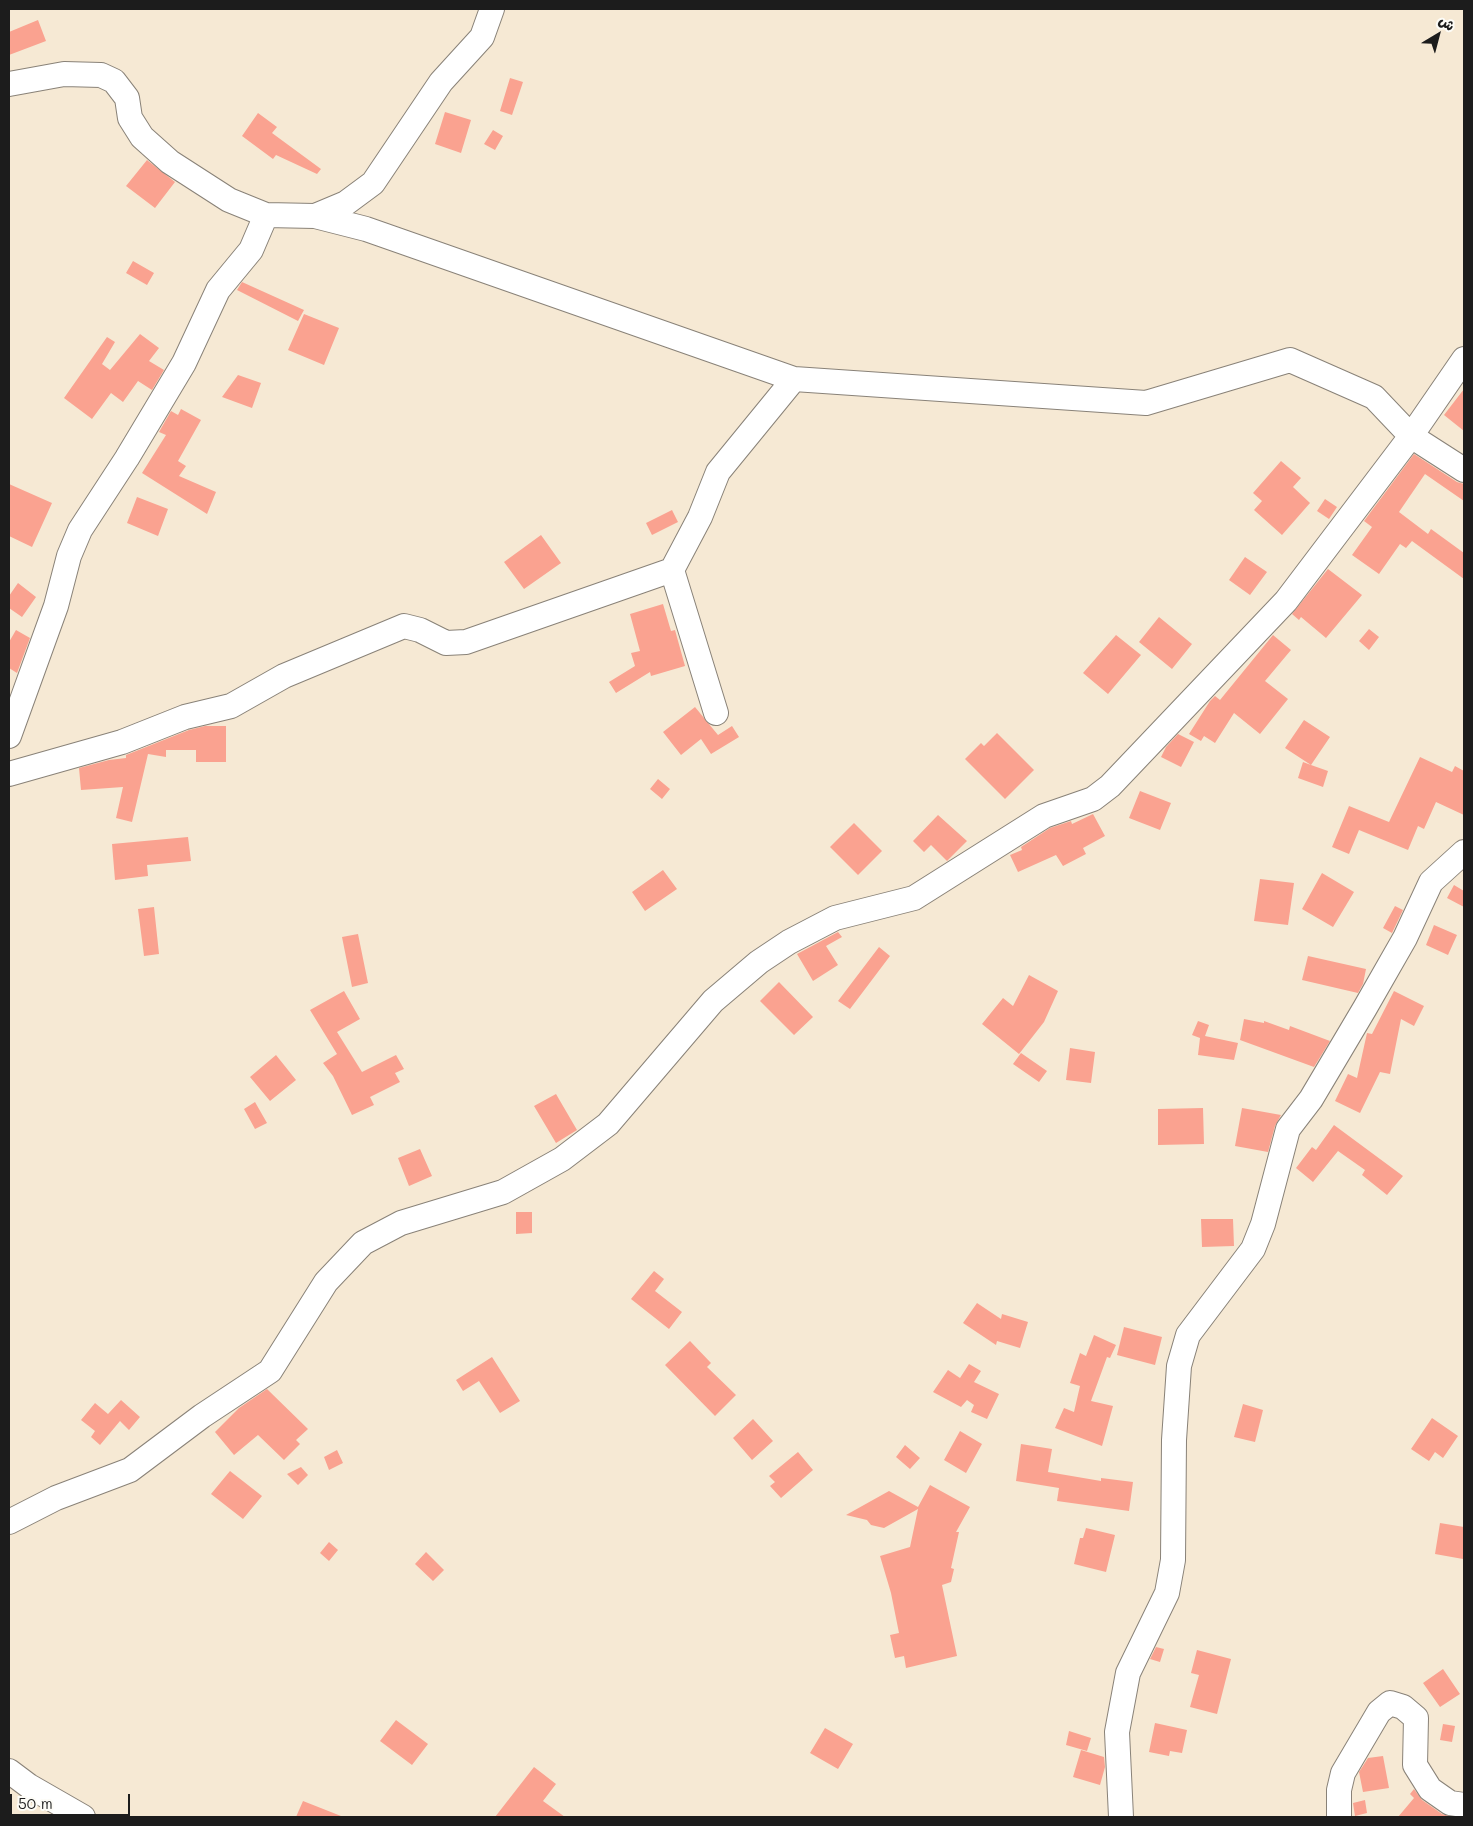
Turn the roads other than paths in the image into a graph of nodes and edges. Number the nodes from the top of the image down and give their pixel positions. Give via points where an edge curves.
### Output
1 (492, 9) edge
2 (9, 84) edge
3 (266, 215) junction
4 (315, 216) junction
5 (1464, 359) edge
6 (794, 379) junction
7 (1411, 436) junction
8 (1464, 470) edge
9 (672, 570) junction
10 (716, 713) dead end
11 (9, 736) edge
12 (9, 774) edge
13 (1464, 852) edge
14 (9, 1522) edge
15 (9, 1771) edge
16 (1464, 1805) edge
17 (83, 1817) edge
18 (1121, 1817) edge
19 (1339, 1817) edge

1 - 4 street via 482,37 441,82 373,183 346,204
2 - 3 street via 64,74 100,76 114,81 127,98 130,118 142,137 170,162 229,200
3 - 4 street
3 - 11 street via 251,250 218,290 184,363 80,530
4 - 6 street via 366,229
5 - 7 street
6 - 7 street via 1146,403 1290,360 1374,397
6 - 9 street via 718,472 700,517
7 - 8 street
7 - 14 street via 1286,601 1110,786 1093,799 1044,816 914,898 835,918 788,942 713,1002 641,1088 600,1130 562,1159 503,1192 401,1223 363,1243 326,1282 270,1371 202,1416 130,1470 56,1498
9 - 10 street
9 - 12 street via 466,642 446,643 404,626 284,676 231,706 185,717 122,742
13 - 18 street via 1431,882 1405,938 1365,1008 1311,1099 1288,1129 1263,1224 1253,1249 1188,1335 1177,1385 1173,1560 1167,1592 1128,1673 1117,1732
15 - 17 street
16 - 19 street via 1450,1802 1430,1789 1415,1765 1416,1718 1403,1707 1390,1703 1378,1712 1343,1773 1338,1790

